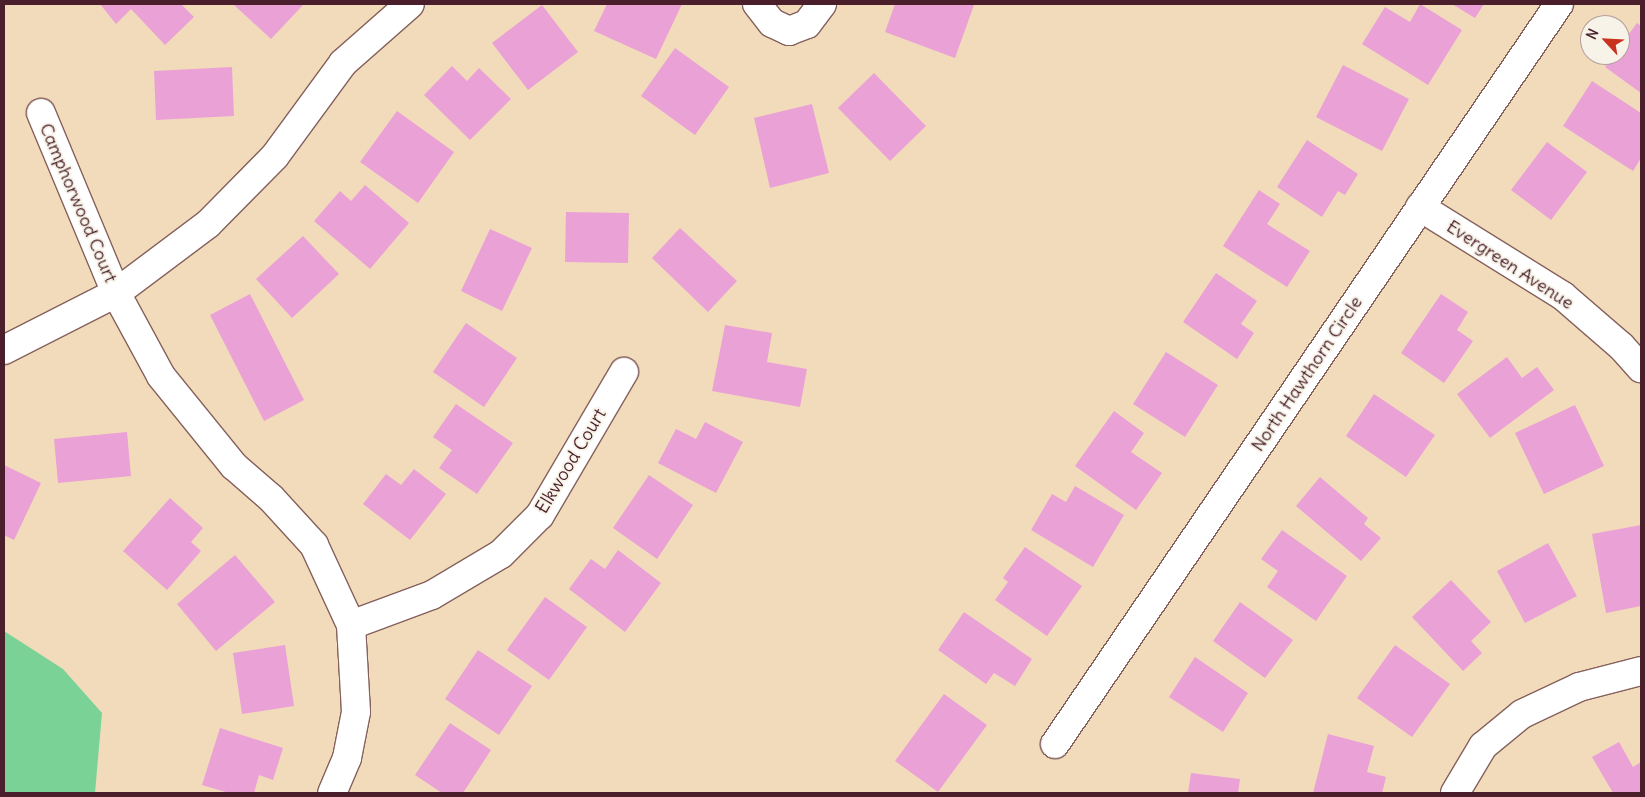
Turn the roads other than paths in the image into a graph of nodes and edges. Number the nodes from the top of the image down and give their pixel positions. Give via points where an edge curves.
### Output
1 (410, 4) edge
2 (758, 4) edge
3 (822, 4) edge
4 (1559, 4) edge
5 (41, 113) dead end
6 (1420, 207) junction
7 (116, 293) junction
8 (4, 350) edge
9 (1641, 368) edge
10 (624, 372) dead end
11 (351, 625) junction
12 (1641, 671) edge
13 (1055, 744) dead end
14 (332, 793) edge
15 (1455, 793) edge

1 - 7 street via 343,63 275,156 208,224
2 - 3 street via 772,23 789,31 807,24
4 - 6 street, North Hawthorn Circle
5 - 7 street, Camphorwood Court
6 - 9 street, Evergreen Avenue via 1563,296 1621,346
6 - 13 street, North Hawthorn Circle
7 - 8 street
7 - 11 street, Camphorwood Court via 161,376 206,435 314,545
10 - 11 street, Elkwood Court via 540,515 501,554 432,595
11 - 14 street via 356,712 347,758
12 - 15 street via 1578,688 1522,714 1484,746

